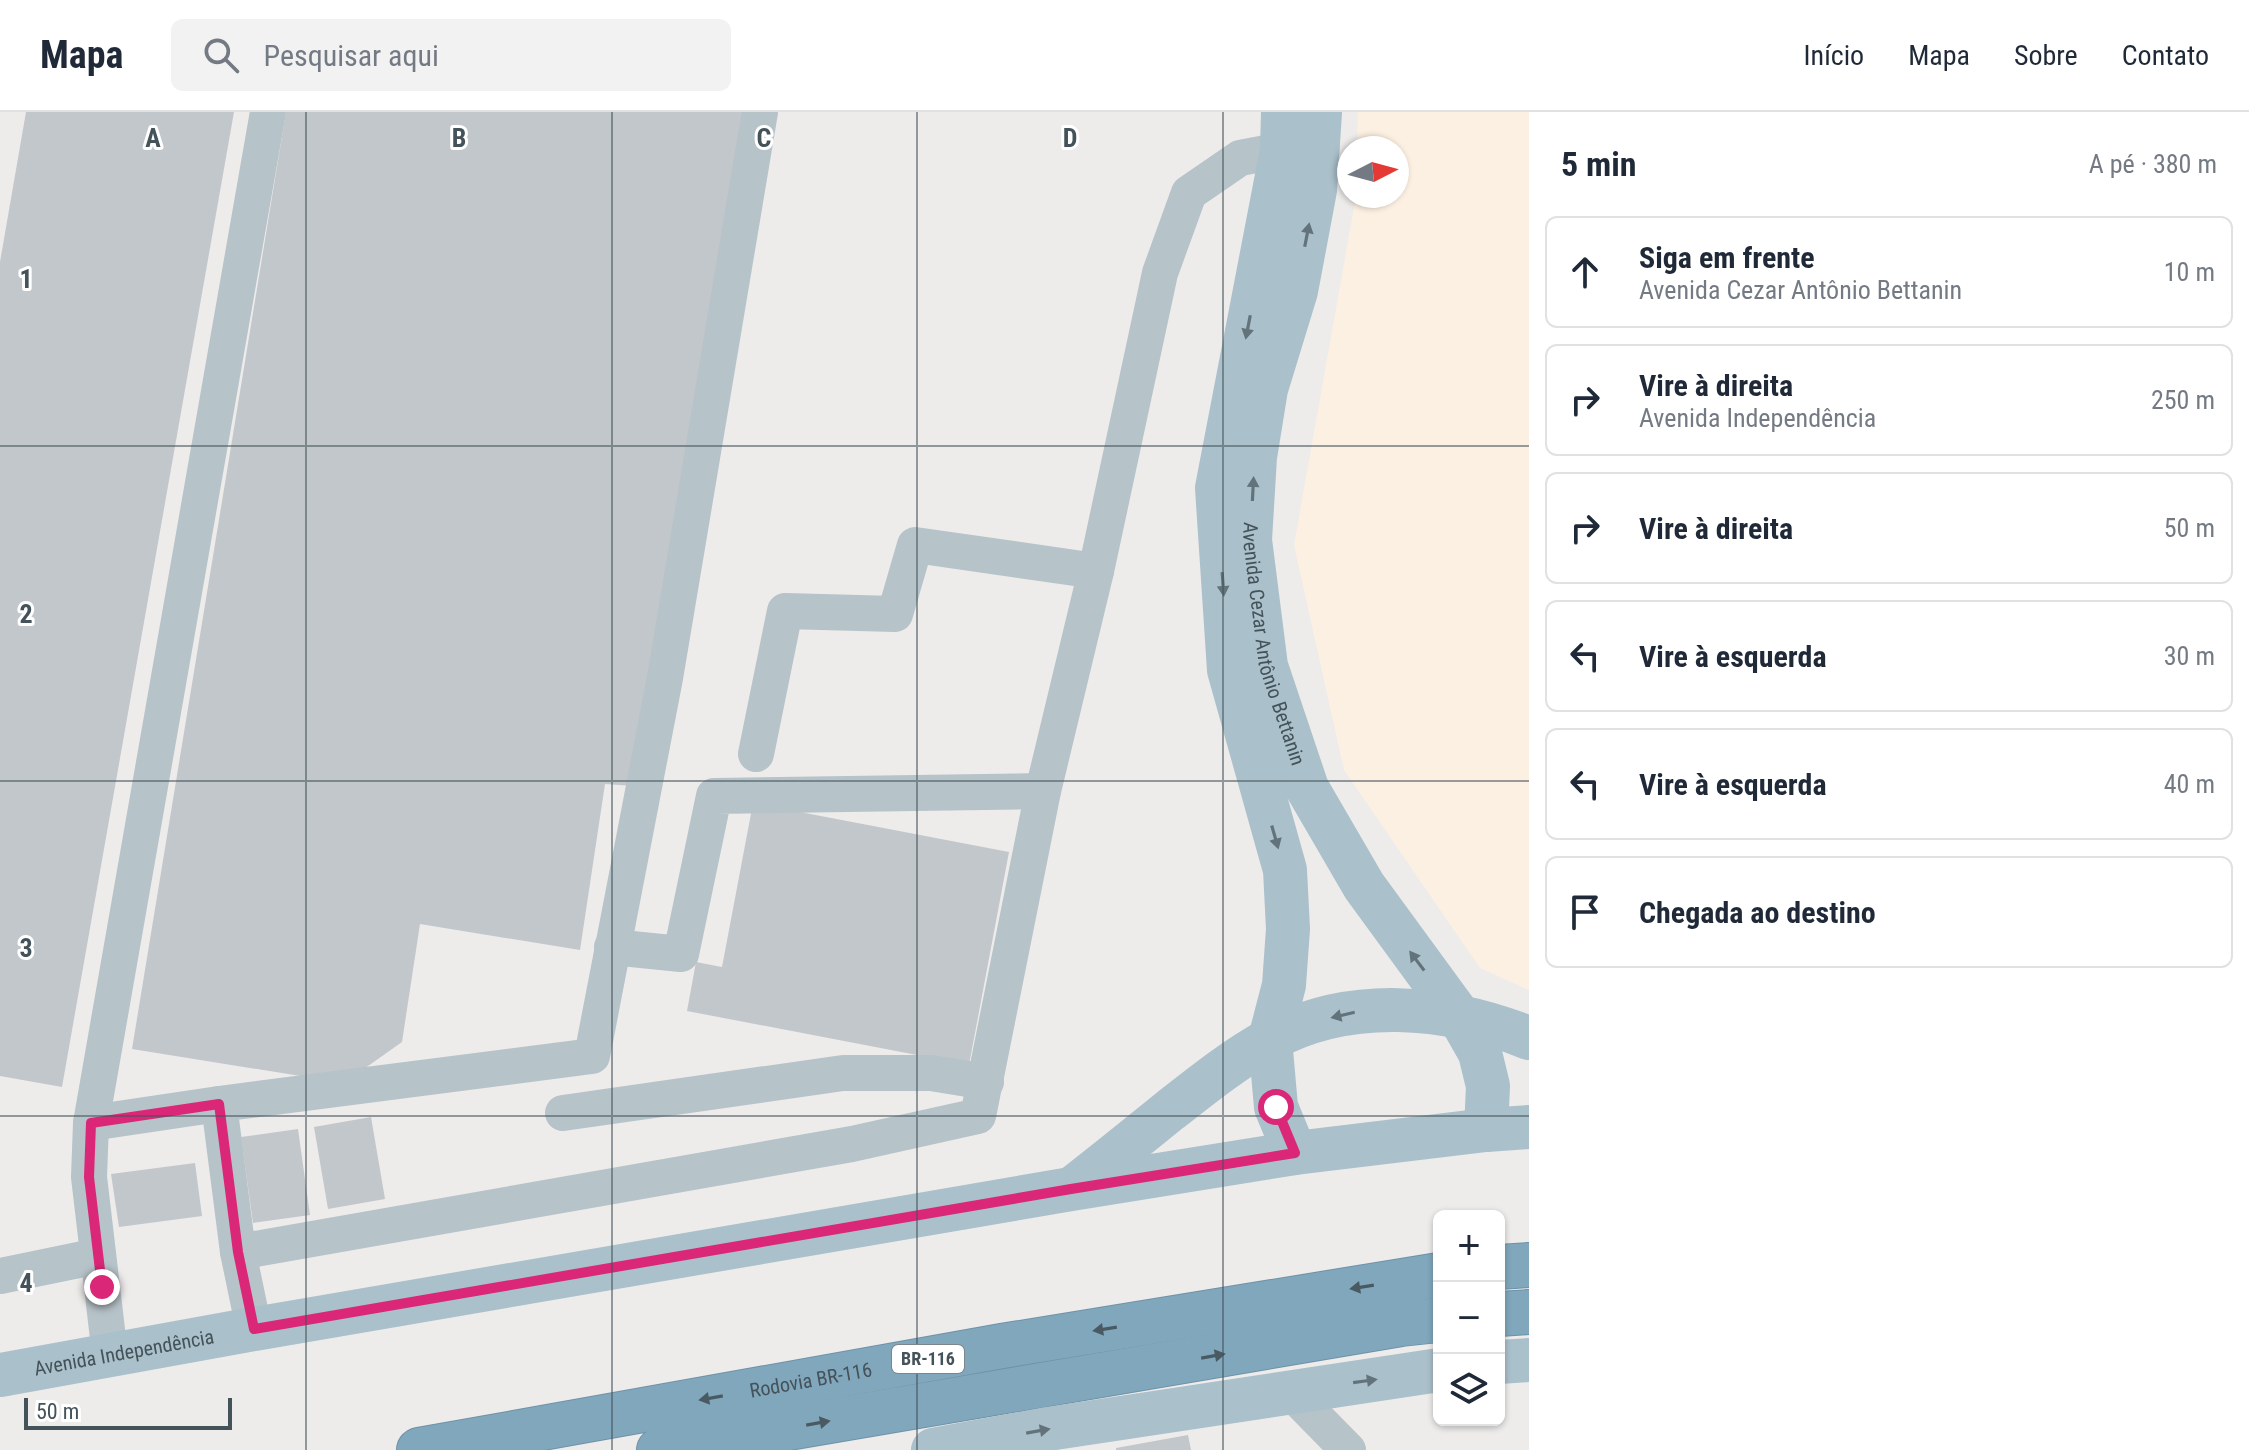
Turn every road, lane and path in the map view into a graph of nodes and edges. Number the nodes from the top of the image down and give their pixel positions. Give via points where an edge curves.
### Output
1 (268, 112) edge
2 (760, 112) edge
3 (1301, 130) edge
4 (1096, 571) junction
5 (756, 754) dead end
6 (1043, 791) junction
7 (612, 947) junction
8 (1459, 1016) junction
9 (1529, 1038) edge
10 (1270, 1039) junction
11 (986, 1082) junction
12 (219, 1104) junction
13 (563, 1113) dead end
14 (91, 1123) junction
15 (1529, 1127) edge
16 (1486, 1130) junction
17 (1295, 1153) junction
18 (1071, 1189) junction
19 (238, 1252) junction
20 (98, 1256) junction
21 (1529, 1258) edge
22 (1505, 1264) edge
23 (1529, 1265) edge
24 (1505, 1266) edge
25 (0, 1276) edge
26 (1433, 1276) edge
27 (1529, 1312) edge
28 (1505, 1314) edge
29 (1433, 1321) edge
30 (254, 1329) junction
31 (110, 1355) junction
32 (1529, 1360) edge
33 (1505, 1362) edge
34 (1433, 1371) edge
35 (0, 1375) edge
36 (1291, 1392) junction
37 (419, 1450) edge
38 (659, 1450) edge
39 (933, 1450) edge
40 (1348, 1450) edge

1 - 14 lane
2 - 7 lane via 665,678
3 - 4 lane via 1240,158 1189,193 1160,273
8 -> 3 main road, Avenida Cezar Antônio Bettanin via 1364,886 1307,788 1266,666 1250,540 1255,457 1266,389 1296,291 1315,190
3 -> 10 main road, Avenida Cezar Antônio Bettanin via 1217,488 1229,670 1285,870 1284,985
4 - 5 lane via 915,545 895,614 785,611
4 - 6 lane
6 - 7 lane via 714,796 681,954
6 - 11 lane
7 - 12 lane via 592,1056
8 - 9 main road
8 -> 10 main road via 1410,1009 1359,1012 1311,1022
8 - 16 main road, Avenida Cezar Antônio Bettanin via 1483,1064
10 - 17 main road, Avenida Cezar Antônio Bettanin via 1276,1107
10 - 18 main road via 1217,1073
11 - 13 lane via 931,1073 843,1073
11 - 19 lane via 978,1116 964,1120
12 - 14 lane
12 - 19 lane
14 - 20 lane via 89,1177
15 - 16 main road, Avenida Independência
16 - 17 main road, Avenida Independência
17 - 18 main road, Avenida Independência
18 - 30 main road, Avenida Independência
19 - 30 lane
20 - 25 lane
20 - 31 lane
21 - 22 main road
23 - 24 highway
26 -> 37 highway, Rodovia BR-116 / BR-116
27 - 28 highway
38 -> 29 highway, BR-116
30 - 31 main road, Avenida Independência
31 - 35 main road, Avenida Independência
32 - 33 main road
36 -> 34 main road
39 -> 36 main road
36 - 40 lane

